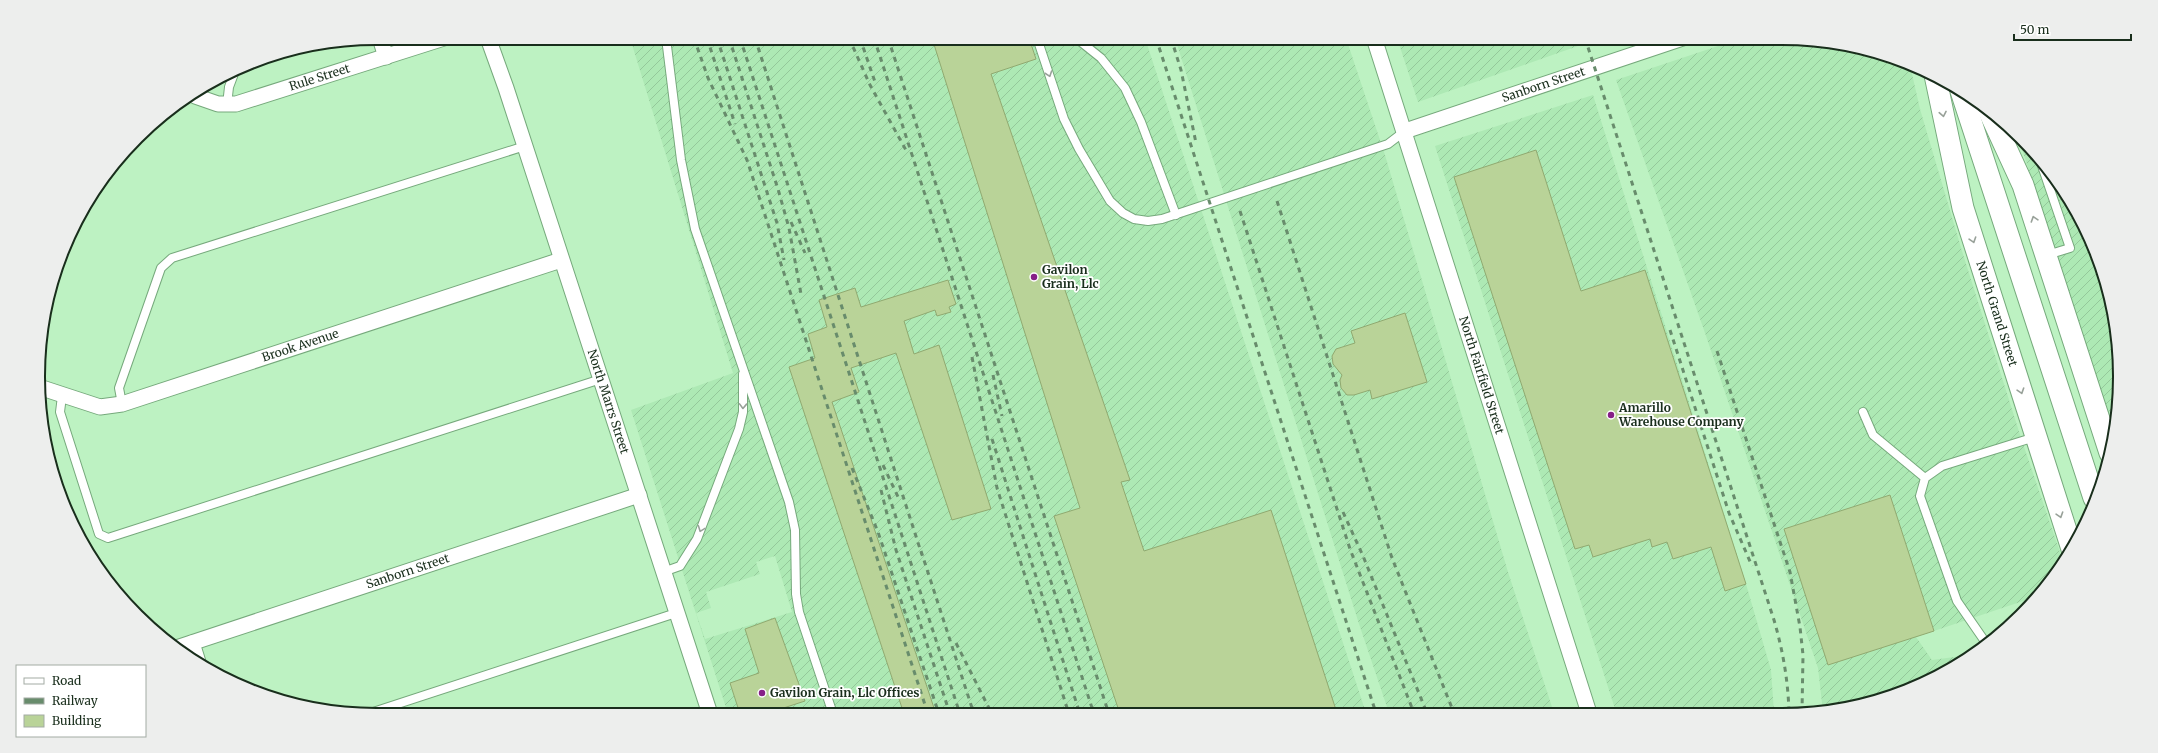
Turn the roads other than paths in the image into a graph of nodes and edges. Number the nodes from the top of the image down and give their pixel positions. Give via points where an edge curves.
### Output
1 (382, 45) edge
2 (423, 45) edge
3 (491, 45) edge
4 (667, 45) edge
5 (1039, 45) edge
6 (1085, 45) edge
7 (1376, 45) edge
8 (1662, 45) edge
9 (386, 57) junction
10 (232, 78) edge
11 (1937, 84) edge
12 (198, 97) edge
13 (1964, 100) edge
14 (227, 105) junction
15 (1994, 123) edge
16 (1404, 131) junction
17 (525, 146) junction
18 (2046, 178) edge
19 (1176, 215) junction
20 (2046, 256) junction
21 (561, 260) junction
22 (743, 367) junction
23 (600, 379) junction
24 (46, 390) edge
25 (62, 396) junction
26 (122, 404) junction
27 (1863, 412) dead end
28 (2108, 422) edge
29 (2035, 436) junction
30 (1925, 478) junction
31 (2092, 492) edge
32 (639, 495) junction
33 (2069, 541) edge
34 (663, 572) junction
35 (676, 613) junction
36 (1983, 639) edge
37 (192, 643) junction
38 (184, 646) edge
39 (196, 654) edge
40 (385, 708) edge
41 (708, 708) edge
42 (830, 708) edge
43 (1588, 708) edge

1 - 9 street
2 - 9 street, Rule Street
3 - 17 street, North Marrs Street
4 - 22 lane via 682,160 695,230
5 -> 19 lane via 1061,110 1079,149 1110,201 1134,219 1148,221
6 - 19 lane via 1101,58 1125,88 1141,122
7 - 16 street, North Fairfield Street
8 - 16 street, Sanborn Street
9 - 14 street, Rule Street via 250,101
10 - 14 lane
11 -> 29 street, North Grand Street via 1963,208
12 - 14 street, Rule Street
13 - 31 street
20 -> 15 street via 2023,185
16 - 19 lane via 1388,144
16 - 43 street, North Fairfield Street
17 - 21 street, North Marrs Street
17 - 26 lane via 172,258 161,268 122,381 119,397
18 - 20 lane via 2070,248
20 - 28 street via 2042,261 2054,280
21 - 23 street, North Marrs Street
21 - 26 street, Brook Avenue
22 -> 34 lane via 743,412 739,429 700,532 680,566
22 - 42 lane via 790,502 795,530 796,594 799,612
23 - 25 lane via 108,538 99,534 94,520 60,412
23 - 32 street, North Marrs Street
24 - 25 street, Brook Avenue
25 - 26 street, Brook Avenue via 100,408
27 - 30 lane via 1873,436
29 - 30 lane via 1942,466
29 -> 33 street, North Grand Street
30 - 36 lane via 1920,496 1957,601
32 - 34 street, North Marrs Street
32 - 37 street, Sanborn Street
34 - 35 street, North Marrs Street
35 - 40 lane
35 - 41 street, North Marrs Street
37 - 38 street, Sanborn Street
37 - 39 street

